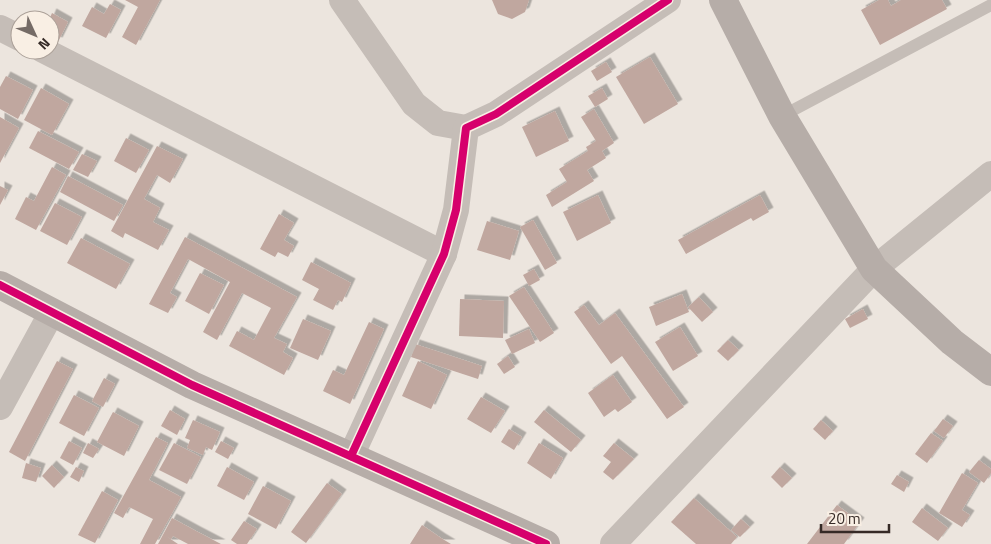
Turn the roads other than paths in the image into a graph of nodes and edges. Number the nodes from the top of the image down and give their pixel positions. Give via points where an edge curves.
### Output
1 (342, 0) edge
2 (668, 0) edge
3 (723, 0) edge
4 (991, 5) edge
5 (60, 59) edge
6 (782, 116) junction
7 (466, 128) junction
8 (991, 174) edge
9 (444, 254) junction
10 (874, 269) junction
11 (0, 285) edge
12 (52, 312) junction
13 (991, 372) edge
14 (0, 407) edge
15 (351, 456) junction
16 (546, 544) edge
17 (613, 544) edge

1 - 7 street via 414,104 438,123
2 - 7 street via 496,114
3 - 6 street
4 - 6 lane
5 - 9 street
6 - 10 street
7 - 9 street via 456,210
8 - 10 street
9 - 15 street
10 - 13 street via 952,342
10 - 17 street
11 - 12 street
12 - 14 street
12 - 15 street via 192,385
15 - 16 street

